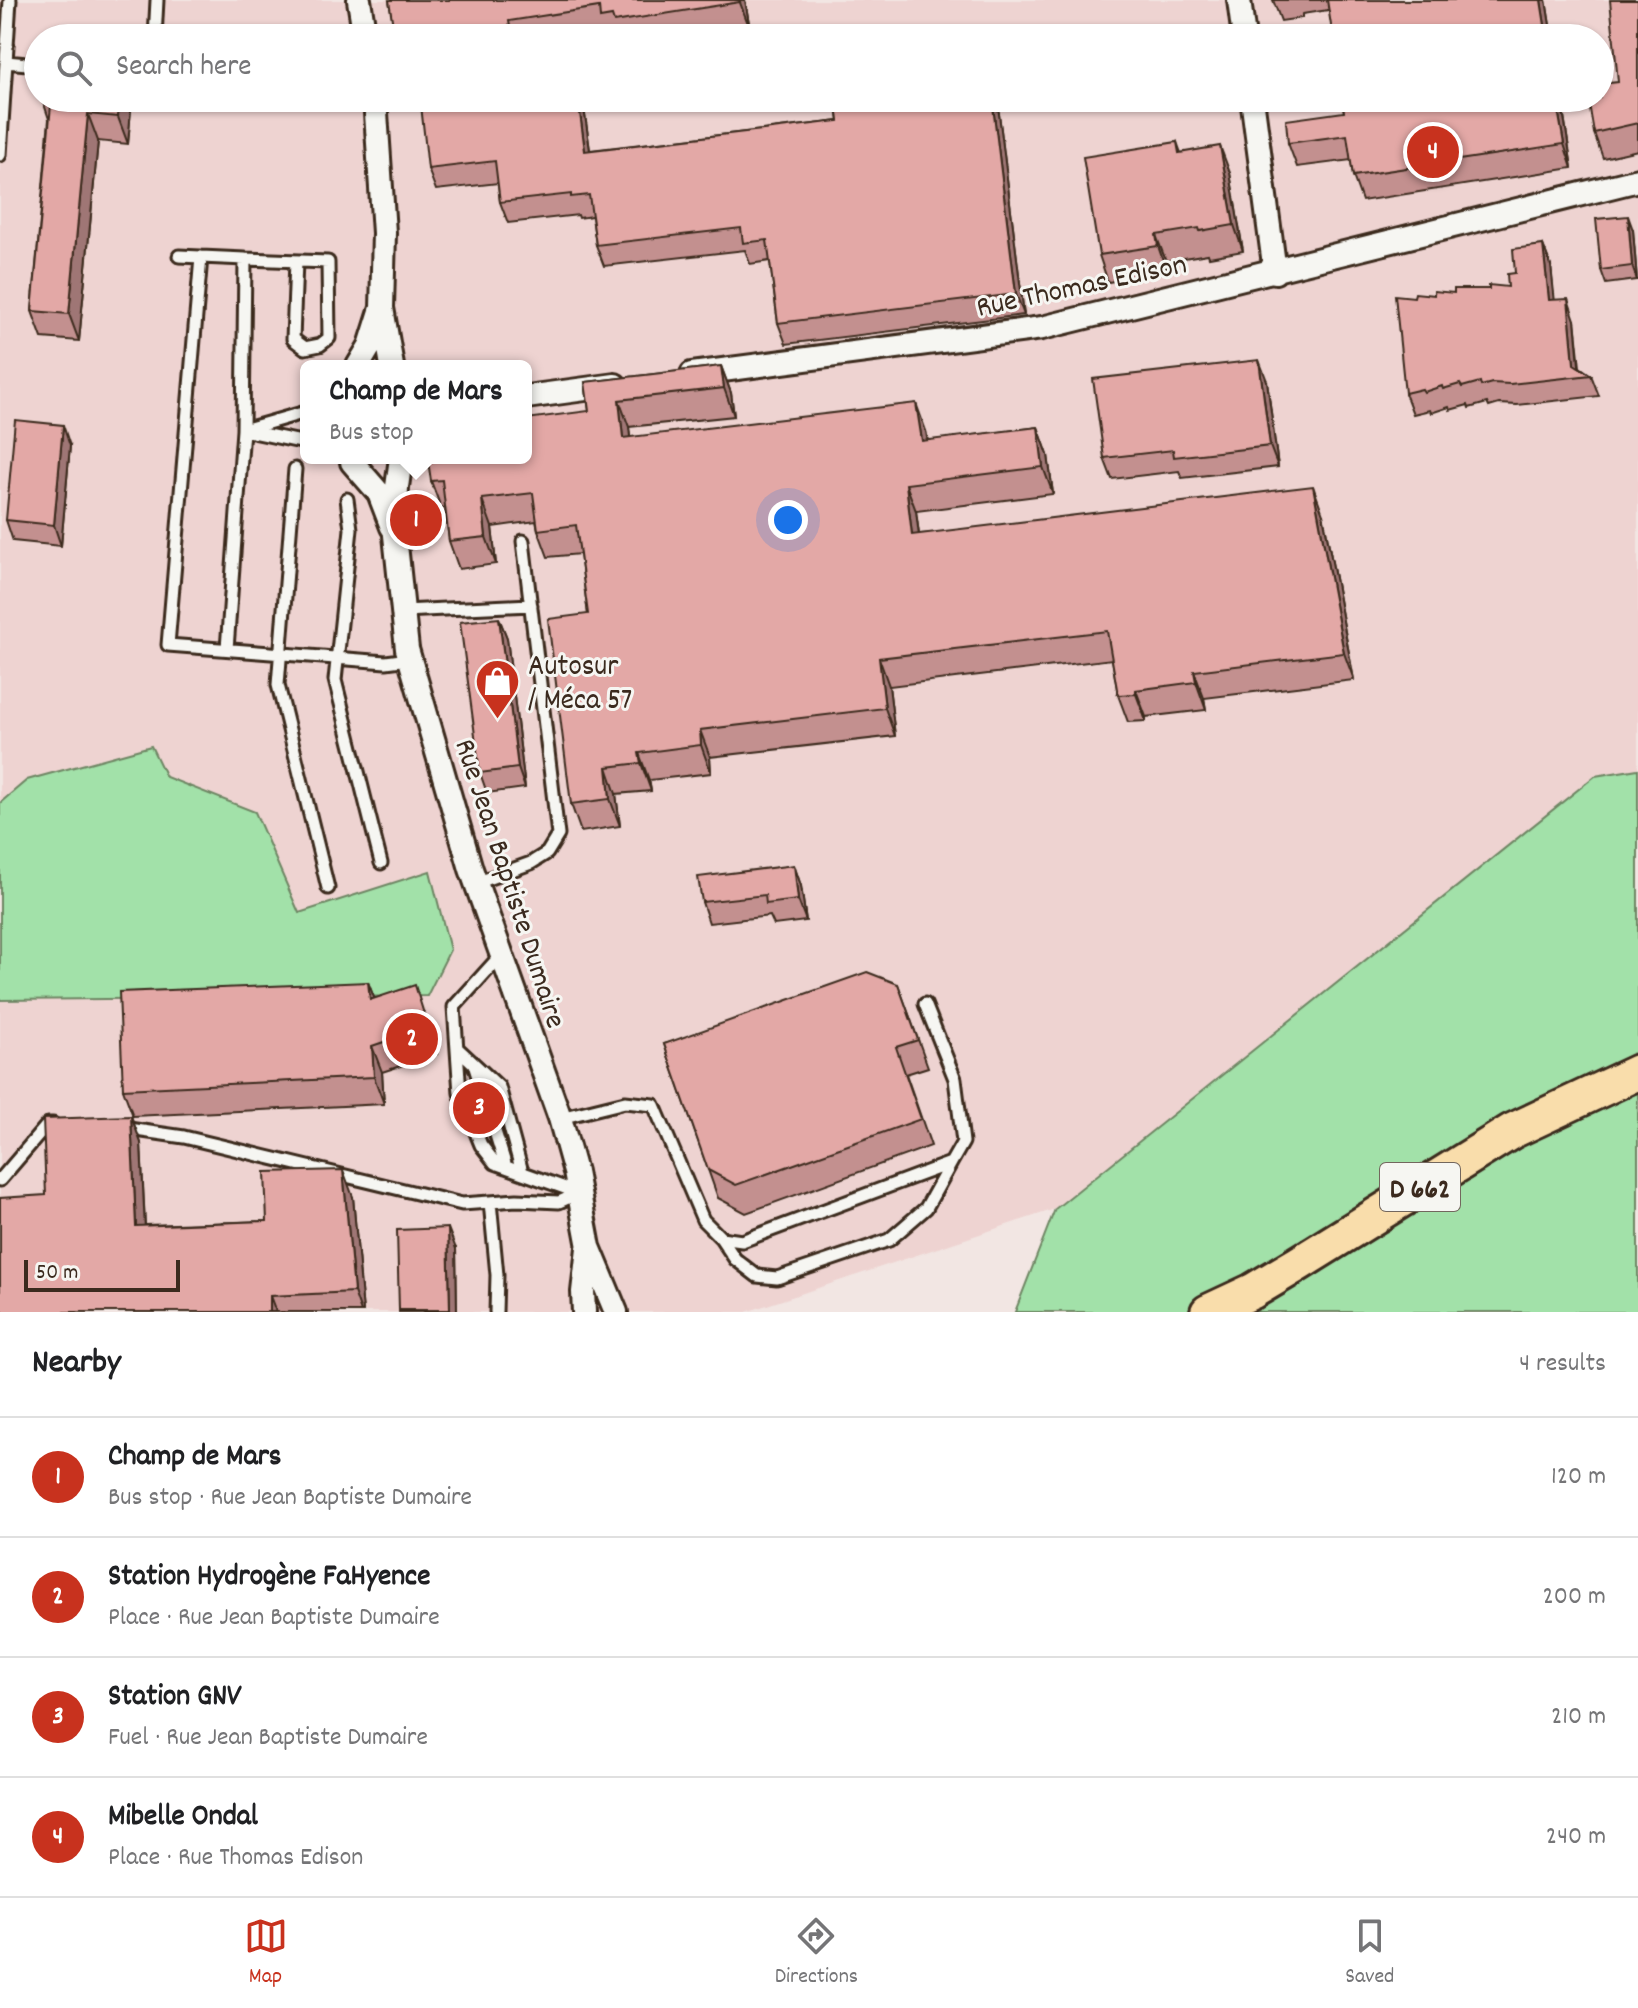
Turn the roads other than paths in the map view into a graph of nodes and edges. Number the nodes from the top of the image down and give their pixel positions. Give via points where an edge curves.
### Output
1 (10, 0) edge
2 (157, 0) edge
3 (359, 0) edge
4 (1239, 0) edge
5 (156, 24) edge
6 (363, 24) edge
7 (1242, 24) edge
8 (6, 62) junction
9 (24, 64) edge
10 (370, 112) edge
11 (1254, 112) edge
12 (0, 155) edge
13 (1638, 180) edge
14 (179, 256) dead end
15 (201, 257) junction
16 (245, 259) junction
17 (296, 261) junction
18 (1275, 272) junction
19 (382, 308) junction
20 (362, 360) edge
21 (391, 360) edge
22 (667, 378) edge
23 (635, 382) edge
24 (532, 396) edge
25 (300, 414) edge
26 (243, 430) junction
27 (300, 442) edge
28 (353, 464) edge
29 (400, 464) edge
30 (295, 469) dead end
31 (347, 499) dead end
32 (395, 535) junction
33 (523, 541) dead end
34 (531, 605) junction
35 (403, 611) junction
36 (227, 649) junction
37 (280, 654) junction
38 (337, 658) junction
39 (409, 659) junction
40 (381, 863) dead end
41 (476, 883) junction
42 (328, 888) dead end
43 (502, 955) junction
44 (925, 1004) dead end
45 (457, 1048) junction
46 (474, 1063) junction
47 (1638, 1072) edge
48 (560, 1118) junction
49 (63, 1125) edge
50 (107, 1127) edge
51 (951, 1163) junction
52 (506, 1167) junction
53 (522, 1172) junction
54 (0, 1180) edge
55 (579, 1193) junction
56 (490, 1202) junction
57 (721, 1238) junction
58 (589, 1247) junction
59 (496, 1312) edge
60 (584, 1312) edge
61 (616, 1312) edge
62 (1208, 1312) edge

1 - 8 lane
2 - 5 lane
3 - 6 street
4 - 7 street
8 - 9 lane
8 - 12 lane
10 - 19 street via 384,233
11 - 18 street
13 - 18 street, Rue Thomas Edison
14 - 15 lane
15 - 16 lane
15 - 36 lane via 168,645
16 - 17 lane
16 - 26 lane
17 - 17 lane via 328,262 329,338 305,348 293,339
18 - 22 street, Rue Thomas Edison via 1042,328
19 - 20 street
19 - 21 street
23 - 24 street
25 - 26 lane
26 - 27 lane
26 - 36 lane
28 - 32 street, Rue Jean Baptiste Dumaire via 379,493
29 - 32 street, Rue Jean Baptiste Dumaire
30 - 37 lane
31 - 38 lane via 351,529
32 - 35 street, Rue Jean Baptiste Dumaire
33 - 34 lane
34 - 35 lane
34 - 41 lane via 558,835 547,853 531,863
35 - 39 street, Rue Jean Baptiste Dumaire
36 - 37 lane
37 - 38 lane
37 - 42 lane via 278,685
38 - 39 lane
38 - 40 lane via 335,680
39 - 41 street, Rue Jean Baptiste Dumaire
41 - 43 street, Rue Jean Baptiste Dumaire
43 - 45 lane via 454,1007
43 - 48 street, Rue Jean Baptiste Dumaire
44 - 51 lane via 955,1079 963,1142
45 - 46 lane
45 - 52 lane via 460,1093 481,1145 495,1163
46 - 52 lane
46 - 53 lane via 499,1087
47 - 62 main road, D 662 via 1512,1131 1287,1271
48 - 55 street, Rue Jean Baptiste Dumaire
48 - 57 lane via 625,1102 654,1105 703,1220
49 - 54 lane via 48,1124
50 - 56 lane via 184,1137 462,1204
51 - 57 lane via 742,1241
51 - 57 lane via 926,1208 889,1240 777,1278 757,1276 735,1259
52 - 53 lane
53 - 55 lane
55 - 56 lane via 559,1202
55 - 58 street, Rue Jean Baptiste Dumaire
56 - 59 lane
58 - 60 street, Rue Jean Baptiste Dumaire
58 - 61 street, Rue Jean Baptiste Dumaire

